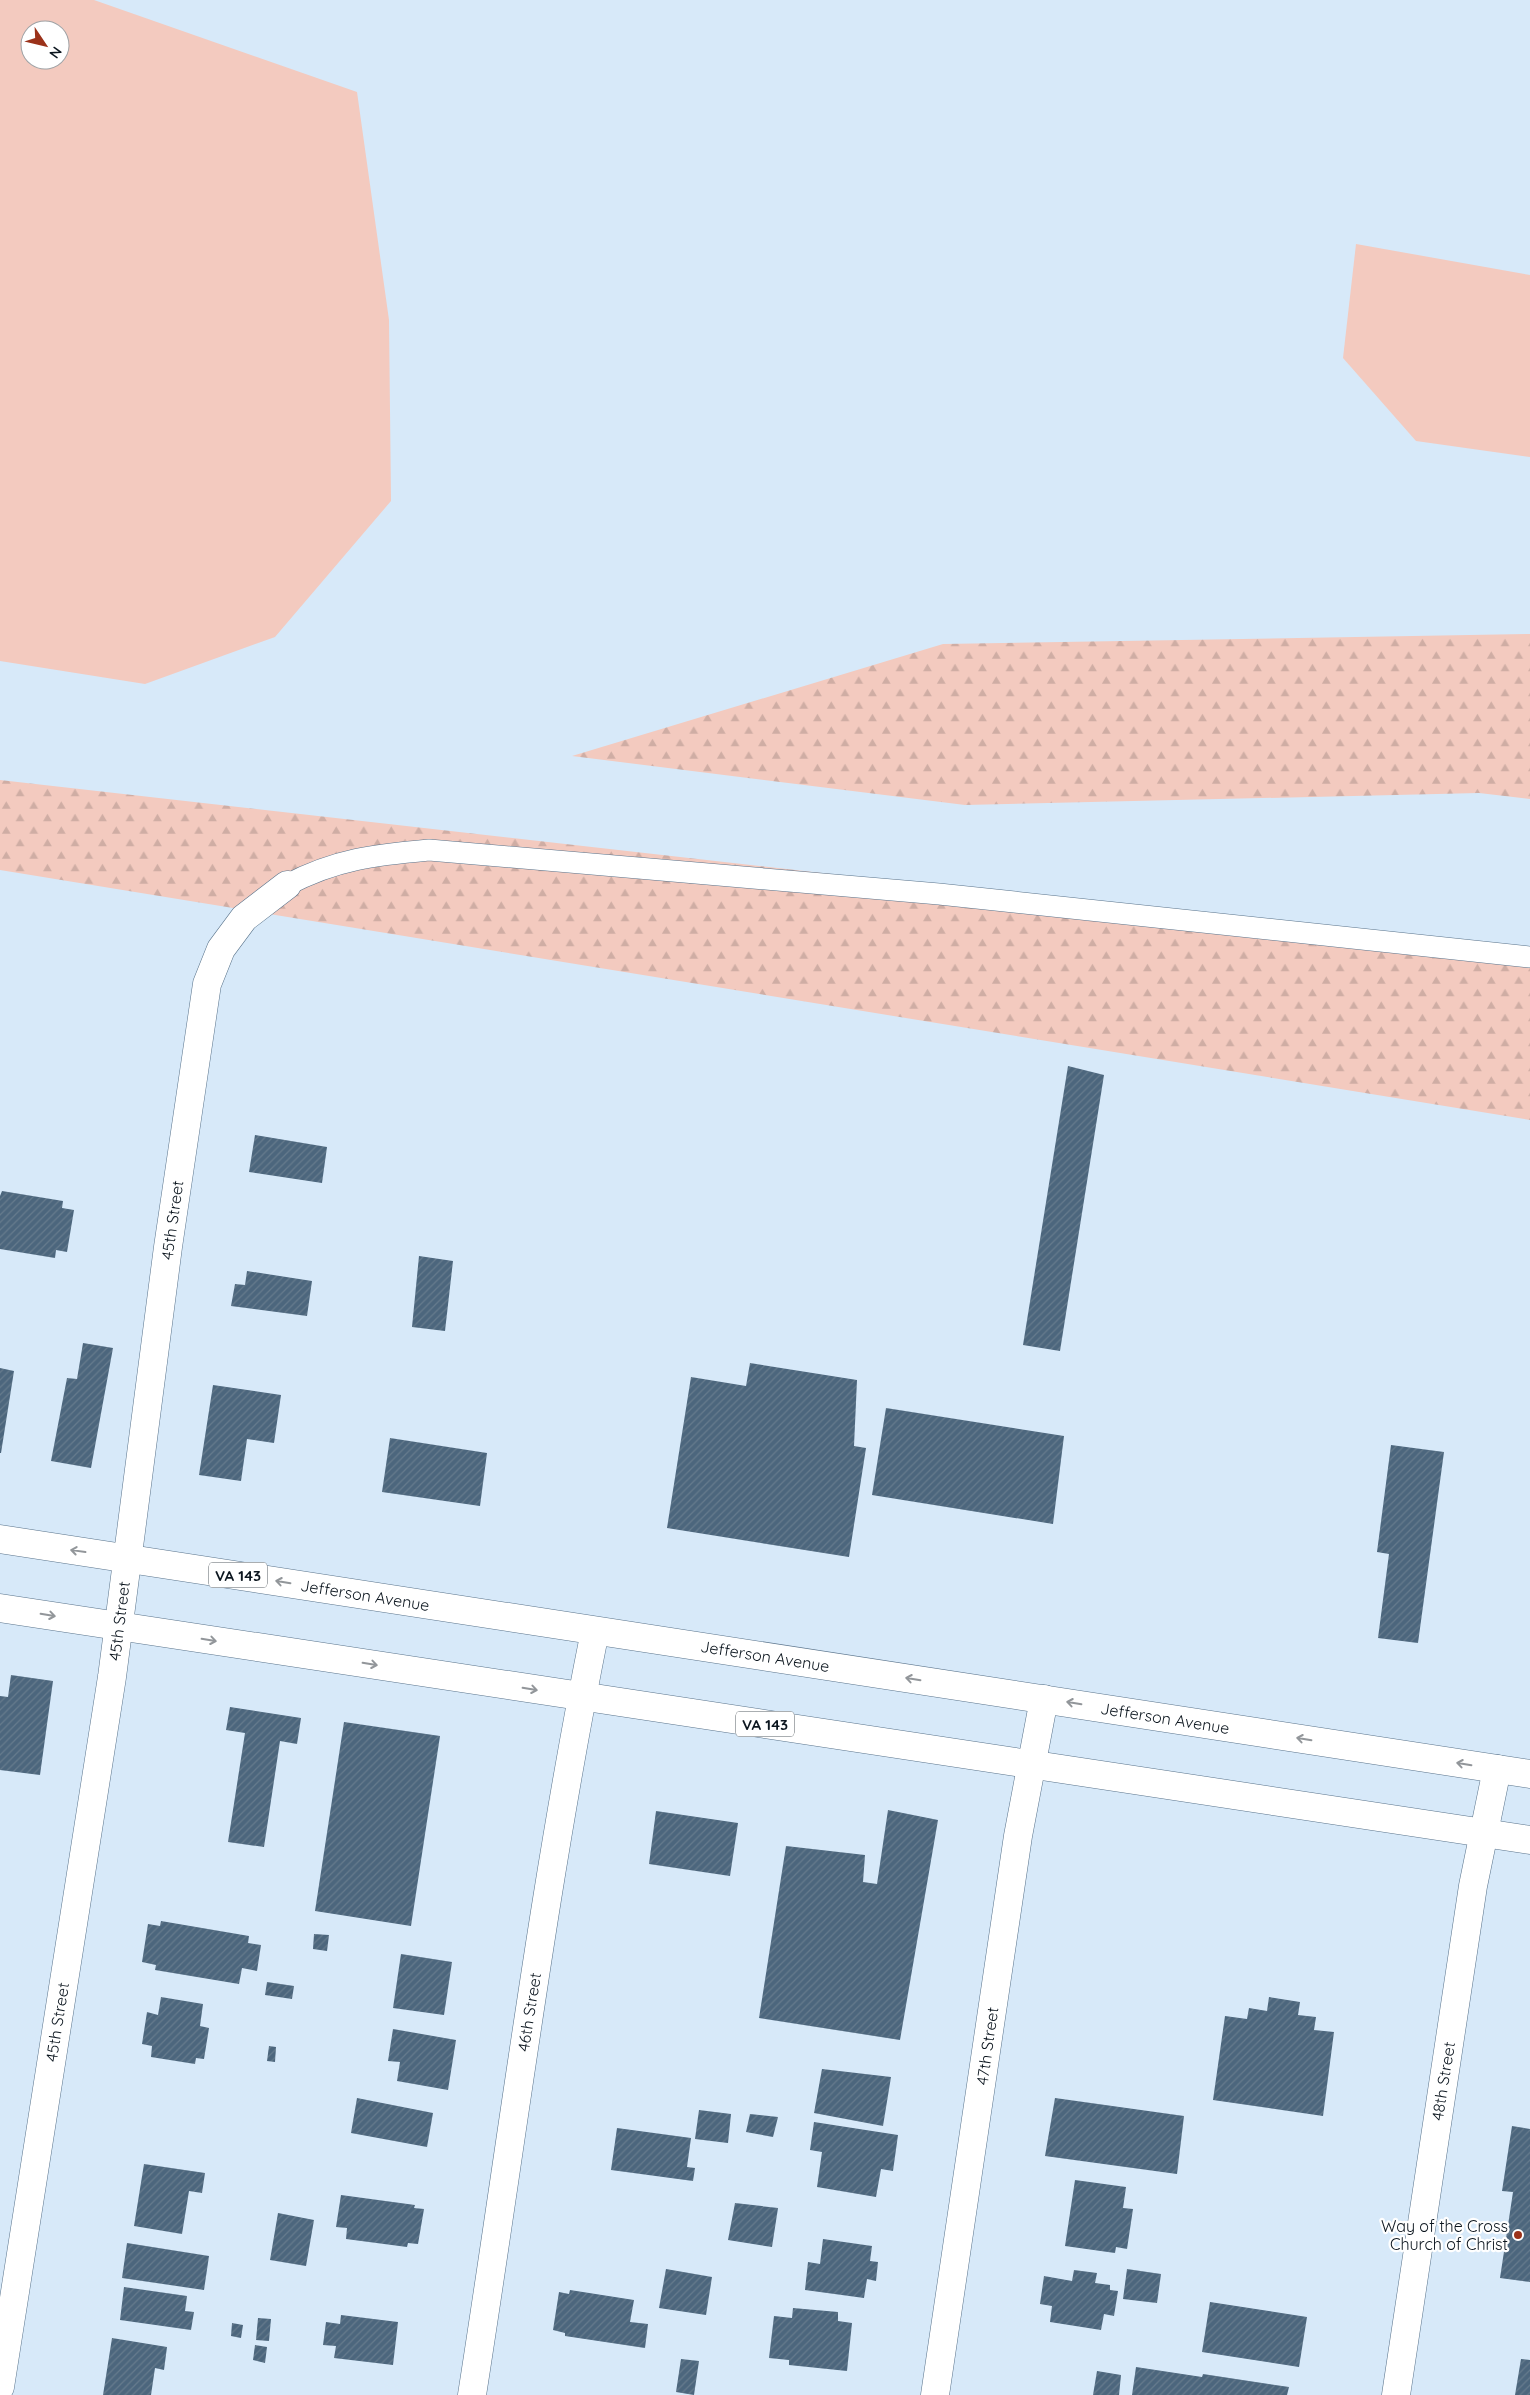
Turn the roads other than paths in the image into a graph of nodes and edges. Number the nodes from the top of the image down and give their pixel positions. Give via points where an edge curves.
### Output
1 (287, 884) joint
2 (1530, 958) edge
3 (0, 1540) edge
4 (127, 1558) junction
5 (0, 1608) edge
6 (118, 1626) junction
7 (595, 1630) junction
8 (582, 1696) junction
9 (1044, 1699) junction
10 (1031, 1765) junction
11 (1497, 1769) junction
12 (1530, 1774) edge
13 (1484, 1833) junction
14 (1530, 1840) edge
15 (0, 2387) edge
16 (472, 2395) edge
17 (935, 2395) edge
18 (1396, 2395) edge

1 - 2 lane via 315,870 371,855 429,850 939,894
1 - 4 street, 45th Street via 244,918 221,949 207,984
4 -> 3 street, Jefferson Avenue / VA 143
4 - 6 street, 45th Street
7 -> 4 street, Jefferson Avenue / VA 143
5 -> 6 street, VA 143
6 -> 8 street, VA 143
6 - 15 street, 45th Street
7 - 8 street, 46th Street
9 -> 7 street, Jefferson Avenue / VA 143
8 - 10 street, VA 143
8 - 16 street, 46th Street via 522,2058
9 - 10 street, 47th Street
11 -> 9 street, Jefferson Avenue / VA 143
10 - 13 street, VA 143
10 - 17 street, 47th Street
11 - 12 street, Jefferson Avenue / VA 143
11 - 13 street, 48th Street
13 - 14 street, VA 143
13 - 18 street, 48th Street via 1473,1886

